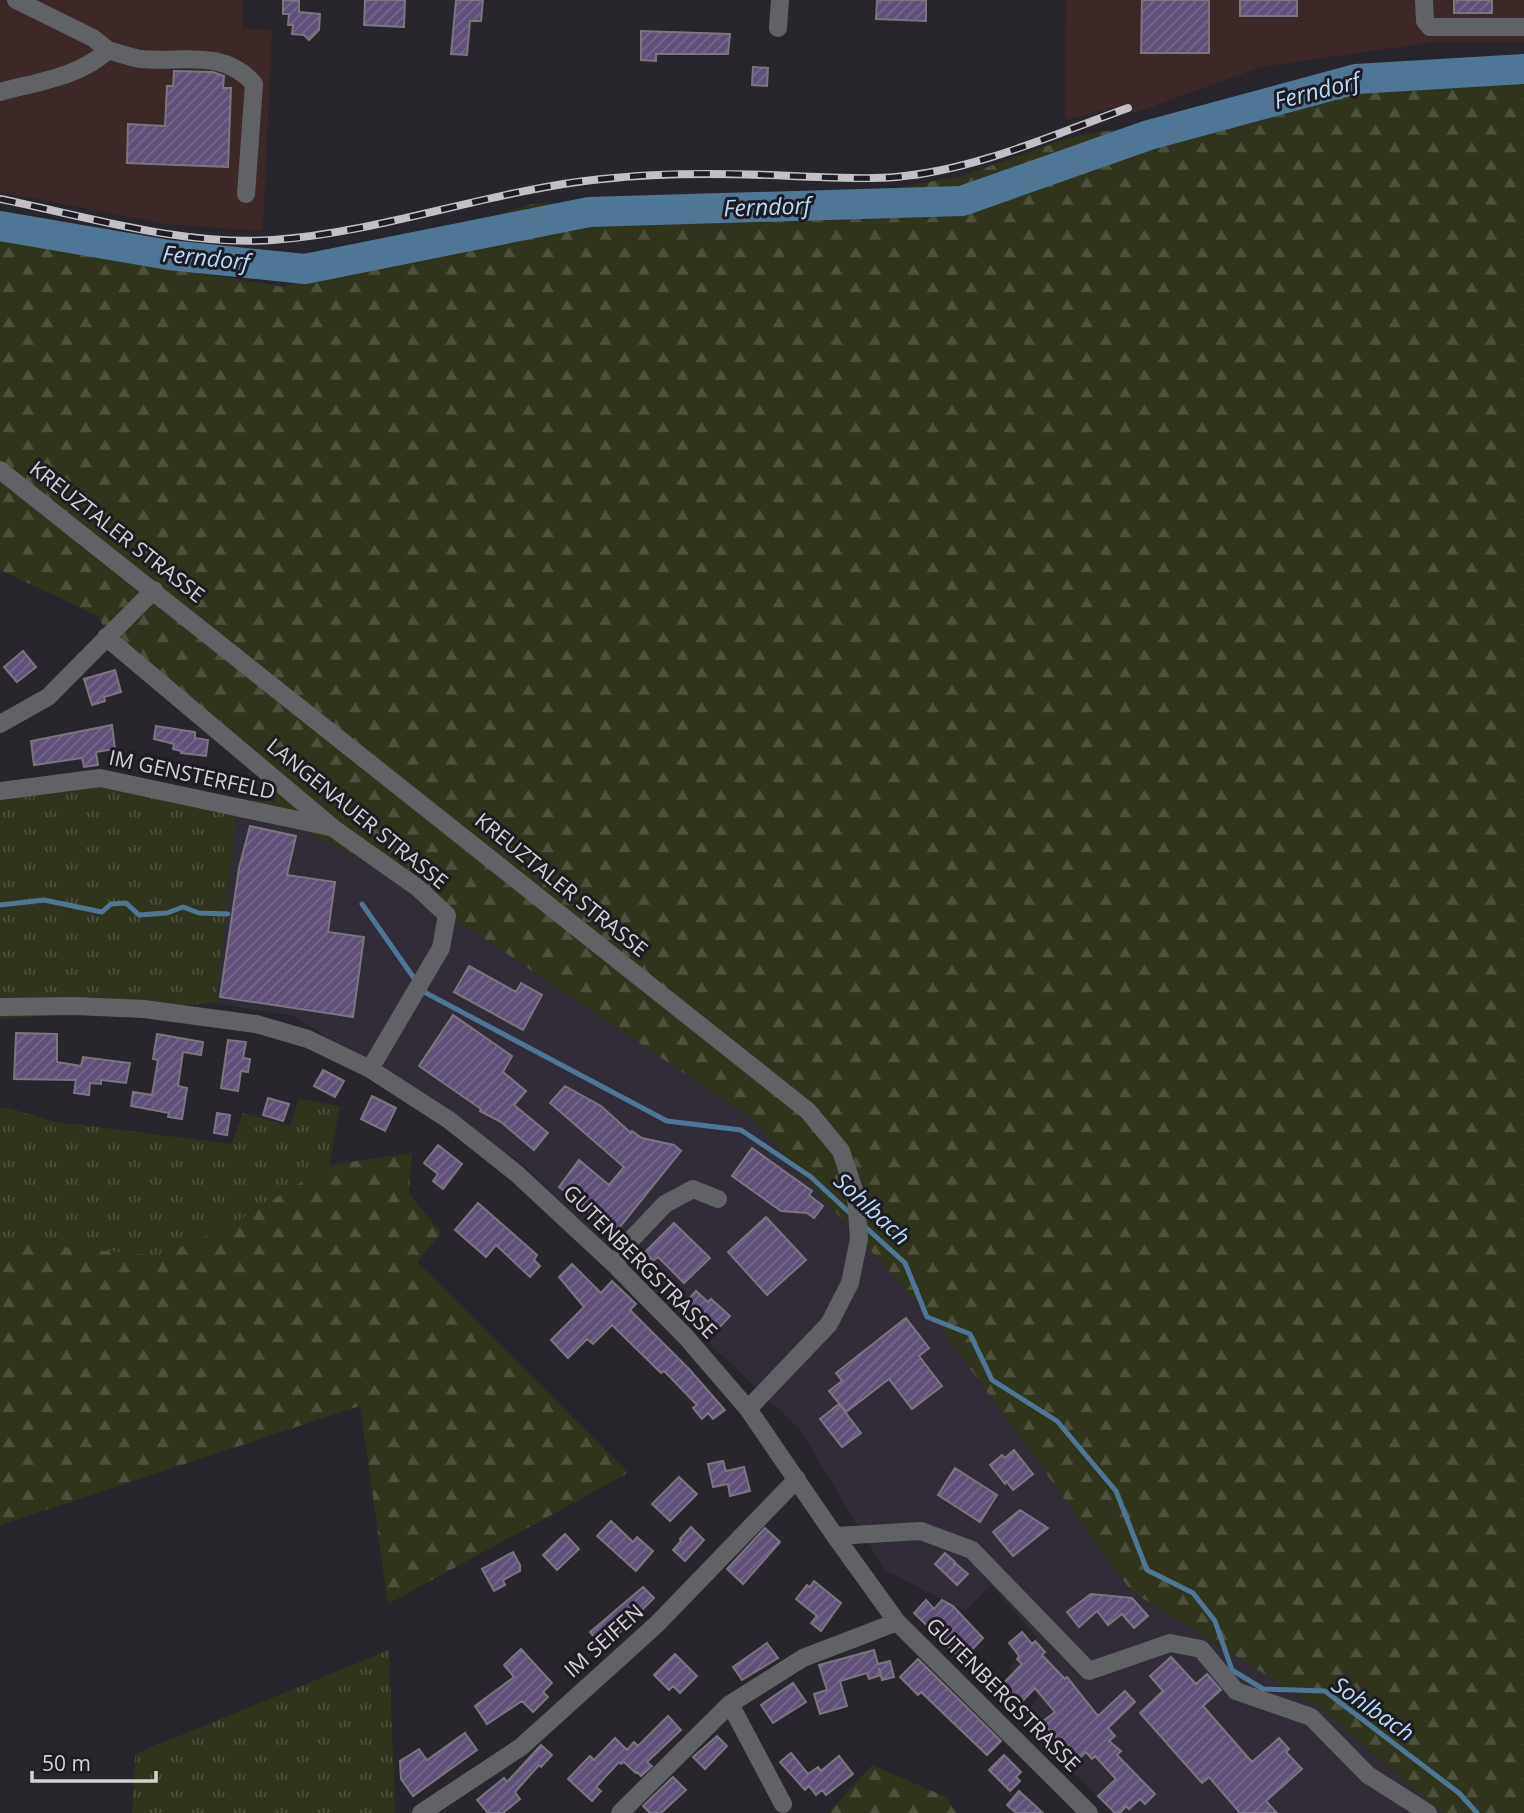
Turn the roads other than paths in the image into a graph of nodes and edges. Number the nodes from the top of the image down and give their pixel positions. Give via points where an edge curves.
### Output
1 (16, 0) edge
2 (780, 0) edge
3 (1424, 0) edge
4 (1524, 27) edge
5 (779, 28) dead end
6 (108, 50) junction
7 (0, 92) edge
8 (246, 194) dead end
9 (5, 473) edge
10 (154, 590) junction
11 (106, 637) junction
12 (0, 724) edge
13 (0, 791) edge
14 (333, 828) junction
15 (0, 1007) edge
16 (370, 1069) junction
17 (718, 1199) dead end
18 (615, 1265) junction
19 (748, 1409) junction
20 (797, 1479) junction
21 (835, 1536) junction
22 (897, 1622) junction
23 (730, 1704) junction
24 (783, 1804) dead end
25 (421, 1813) edge
26 (620, 1813) edge
27 (1089, 1813) edge
28 (1428, 1813) edge

1 - 6 street
2 - 5 street
3 - 4 street via 1425,21 1430,27
6 - 7 street via 93,64
6 - 8 street via 139,59 213,60 244,72 254,84
9 - 10 street, KREUZTALER STRASSE
10 - 11 street
10 - 19 street, KREUZTALER STRASSE via 808,1111 842,1151 856,1196 859,1239 850,1283 829,1324
11 - 12 street via 48,697
11 - 14 street, LANGENAUER STRASSE
13 - 14 street, IM GENSTERFELD via 100,778
14 - 16 street, LANGENAUER STRASSE via 418,888 447,915 441,948
15 - 16 street, GUTENBERGSTRASSE via 144,1009 256,1024 308,1039
16 - 18 street, GUTENBERGSTRASSE via 449,1120 516,1173
17 - 18 street via 693,1189 665,1204 627,1244
18 - 19 street, GUTENBERGSTRASSE
19 - 20 street, GUTENBERGSTRASSE
20 - 21 street, GUTENBERGSTRASSE
20 - 25 street, IM SEIFEN via 657,1625 521,1747
21 - 22 street, GUTENBERGSTRASSE
21 - 28 street via 920,1531 972,1550 1089,1671 1170,1643 1201,1649 1236,1691 1311,1717 1368,1775
22 - 23 street via 803,1658
22 - 27 street, GUTENBERGSTRASSE
23 - 24 street
23 - 26 street

